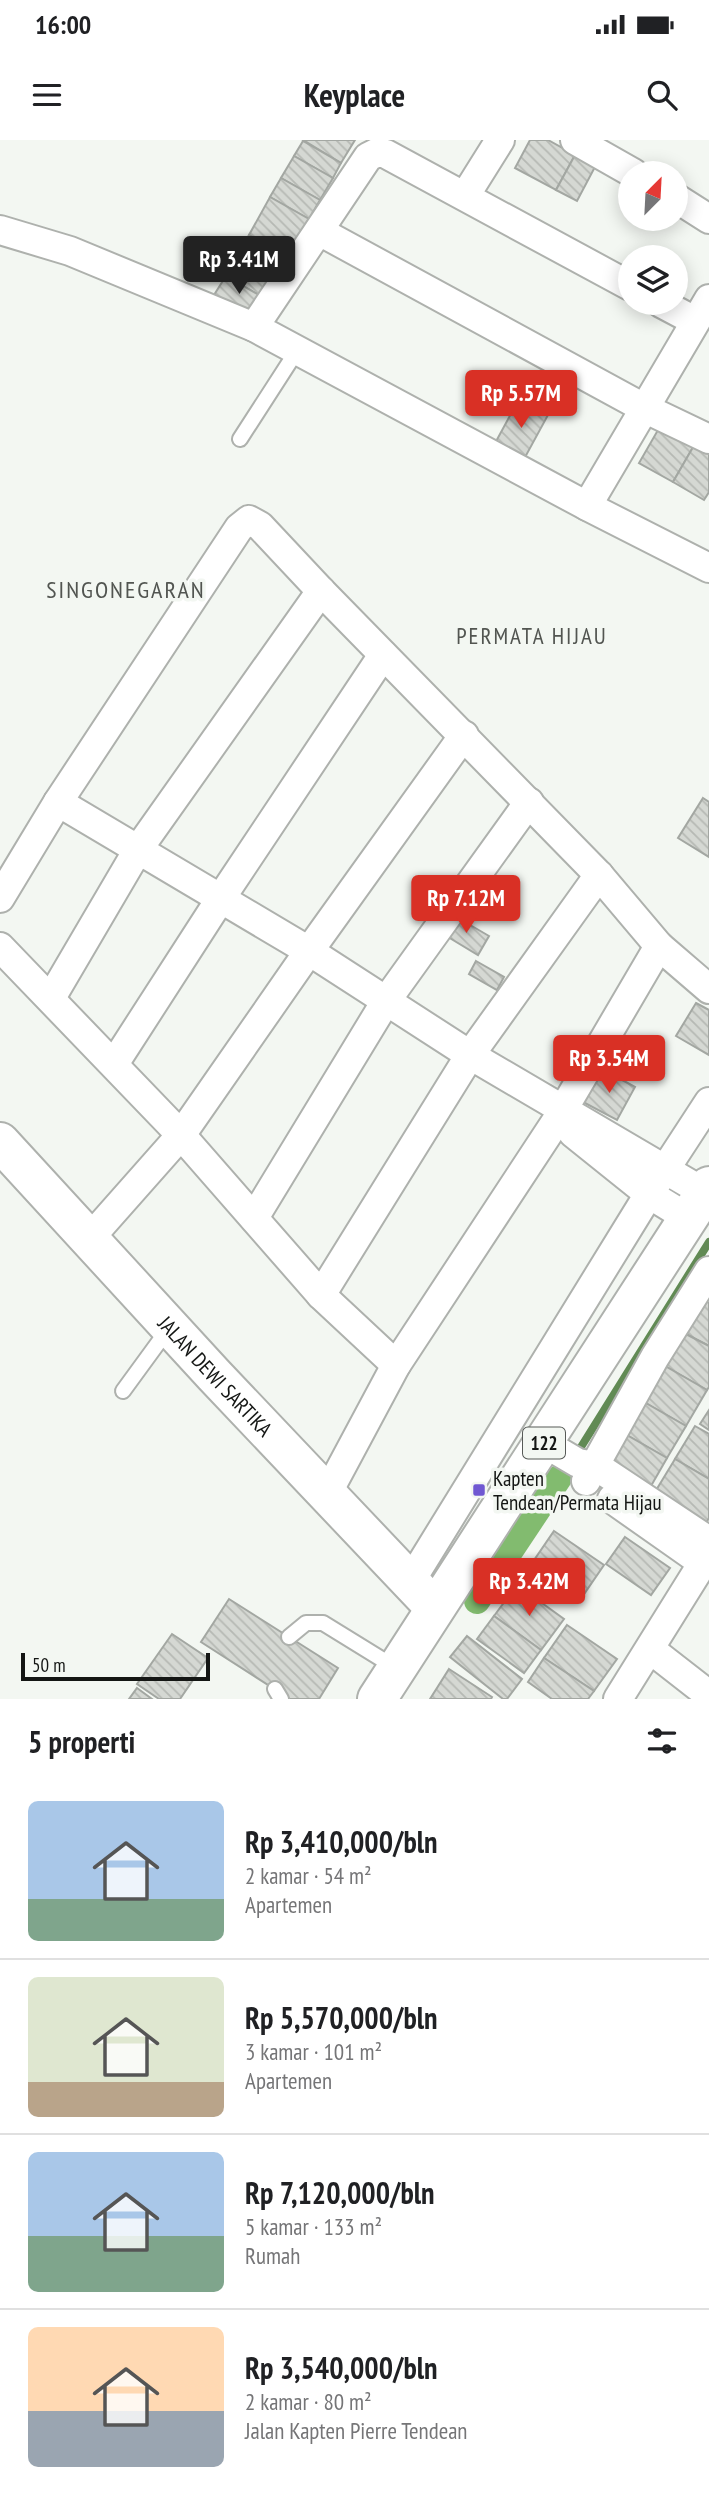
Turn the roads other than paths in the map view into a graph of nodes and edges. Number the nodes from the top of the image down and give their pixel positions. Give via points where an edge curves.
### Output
1 (500, 140) edge
2 (575, 140) edge
3 (618, 164) edge
4 (465, 196) junction
5 (688, 206) edge
6 (709, 219) edge
7 (0, 230) edge
8 (319, 231) junction
9 (618, 279) edge
10 (702, 310) edge
11 (254, 327) junction
12 (298, 349) junction
13 (644, 408) junction
14 (240, 439) dead end
15 (709, 439) edge
16 (587, 506) junction
17 (709, 568) edge
18 (321, 591) junction
19 (383, 654) junction
20 (464, 735) junction
21 (58, 802) junction
22 (528, 802) junction
23 (139, 848) junction
24 (599, 875) junction
25 (0, 898) edge
26 (221, 898) junction
27 (659, 946) junction
28 (0, 947) edge
29 (309, 951) junction
30 (709, 989) edge
31 (51, 998) junction
32 (386, 1001) junction
33 (470, 1055) junction
34 (114, 1065) junction
35 (709, 1102) edge
36 (556, 1110) junction
37 (181, 1135) junction
38 (0, 1142) edge
39 (665, 1172) junction
40 (649, 1194) junction
41 (700, 1199) edge
42 (254, 1218) junction
43 (89, 1239) junction
44 (709, 1271) edge
45 (321, 1295) junction
46 (581, 1305) junction
47 (169, 1327) junction
48 (617, 1329) junction
49 (396, 1364) junction
50 (123, 1391) dead end
51 (544, 1443) junction
52 (586, 1470) junction
53 (327, 1494) junction
54 (452, 1548) junction
55 (708, 1555) edge
56 (422, 1595) junction
57 (289, 1637) dead end
58 (650, 1649) junction
59 (387, 1684) edge
60 (709, 1695) edge
61 (618, 1699) edge

1 - 4 street
2 - 3 street
4 - 8 street via 386,154 372,154
4 - 9 street
5 - 6 street
7 - 11 street via 70,251
8 - 11 street
8 - 13 street
10 - 13 street
11 - 12 street
12 - 14 lane
12 - 16 street
13 - 15 street
13 - 16 street
16 - 17 street
18 - 19 street
18 - 21 street via 260,526 249,520 243,523
18 - 23 street
19 - 20 street
19 - 26 street
20 - 22 street
20 - 29 street
21 - 23 street
21 - 25 street
22 - 24 street
22 - 32 street
23 - 26 street
23 - 31 street
24 - 27 street
24 - 33 street
26 - 29 street
26 - 34 street
27 - 30 street
27 - 36 street
28 - 31 street
29 - 32 street
29 - 37 street
31 - 34 street
32 - 33 street
32 - 42 street
33 - 36 street
33 - 45 street
34 - 37 street
35 - 39 street
36 - 39 street
36 - 40 street
36 - 49 street
37 - 42 street
37 - 43 street
38 - 43 main road, JALAN DEWI SARTIKA
39 - 40 street
39 - 41 street
40 - 41 street
40 - 46 street
41 - 48 main road, 122
42 - 45 street
43 - 47 main road, JALAN DEWI SARTIKA
44 - 52 street
45 - 49 street
46 - 48 street
46 - 54 street
47 - 50 lane
47 - 53 main road, JALAN DEWI SARTIKA
48 - 51 main road, 122
49 - 53 street
51 - 52 street
51 - 54 main road, 122
52 - 55 street
53 - 56 main road, JALAN DEWI SARTIKA
54 - 56 main road, 122
55 - 58 street
56 - 59 main road, 122
57 - 59 lane via 306,1622 323,1623
58 - 60 street
58 - 61 street

